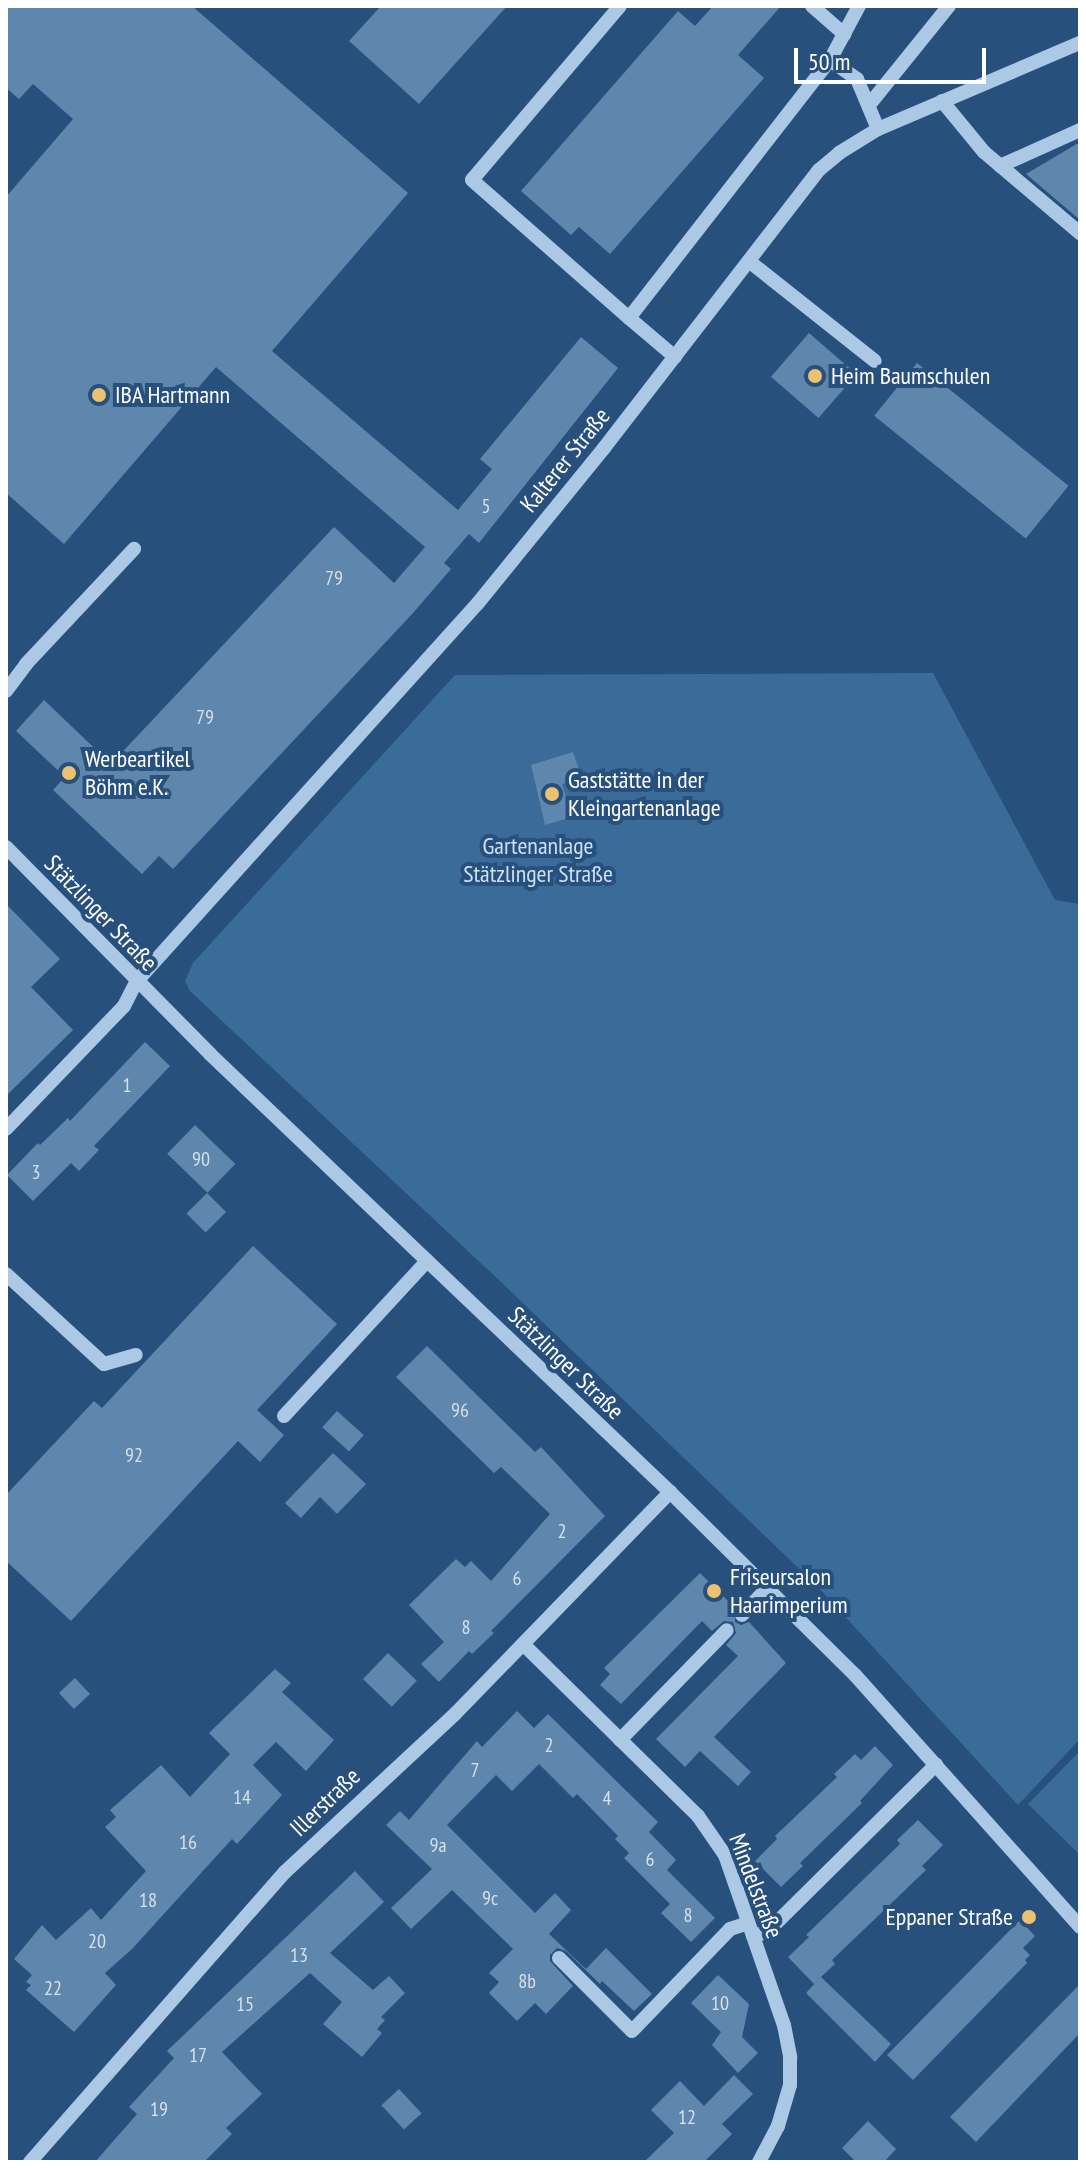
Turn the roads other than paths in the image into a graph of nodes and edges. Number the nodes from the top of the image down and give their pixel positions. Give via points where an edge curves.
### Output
1 (620, 6) edge
2 (812, 6) edge
3 (859, 6) edge
4 (949, 6) edge
5 (844, 34) junction
6 (1080, 43) edge
7 (830, 60) junction
8 (942, 101) junction
9 (869, 105) junction
10 (878, 129) junction
11 (1080, 130) edge
12 (1000, 166) junction
13 (1080, 233) edge
14 (750, 262) junction
15 (629, 318) junction
16 (675, 357) junction
17 (875, 361) dead end
18 (134, 549) dead end
19 (6, 691) edge
20 (6, 847) edge
21 (136, 982) junction
22 (6, 1129) edge
23 (427, 1261) junction
24 (6, 1274) edge
25 (136, 1355) dead end
26 (284, 1416) dead end
27 (670, 1492) junction
28 (767, 1588) junction
29 (742, 1615) dead end
30 (727, 1630) dead end
31 (524, 1645) junction
32 (620, 1740) junction
33 (936, 1765) junction
34 (1080, 1927) edge
35 (750, 1929) junction
36 (559, 1958) dead end
37 (30, 2162) edge
38 (759, 2162) edge

1 - 15 street via 472,180
2 - 5 street
3 - 5 street
4 - 9 street
5 - 7 street
6 - 8 street, Kalterer Straße
7 - 9 street via 857,79
7 - 15 street
8 - 10 street, Kalterer Straße
8 - 12 street
9 - 10 street
10 - 14 street, Kalterer Straße via 819,170
11 - 12 street
12 - 13 street
14 - 16 street, Kalterer Straße
14 - 17 street
15 - 16 street
16 - 21 street, Kalterer Straße via 478,603
18 - 19 street
20 - 21 street, Stätzlinger Straße
21 - 22 street, Kalterer Straße via 124,1006
21 - 23 street, Stätzlinger Straße
23 - 26 street
23 - 27 street, Stätzlinger Straße
24 - 25 street via 104,1364
27 - 28 street, Stätzlinger Straße
27 - 31 street, Illerstraße
28 - 29 street
28 - 33 street, Stätzlinger Straße
30 - 32 street
31 - 32 street, Mindelstraße
31 - 37 street, Illerstraße via 285,1872
32 - 35 street, Mindelstraße via 714,1836
33 - 34 street, Stätzlinger Straße
33 - 35 street via 767,1932
35 - 36 street via 730,1929 632,2031
35 - 38 street, Mindelstraße via 790,2057 790,2085 778,2126

